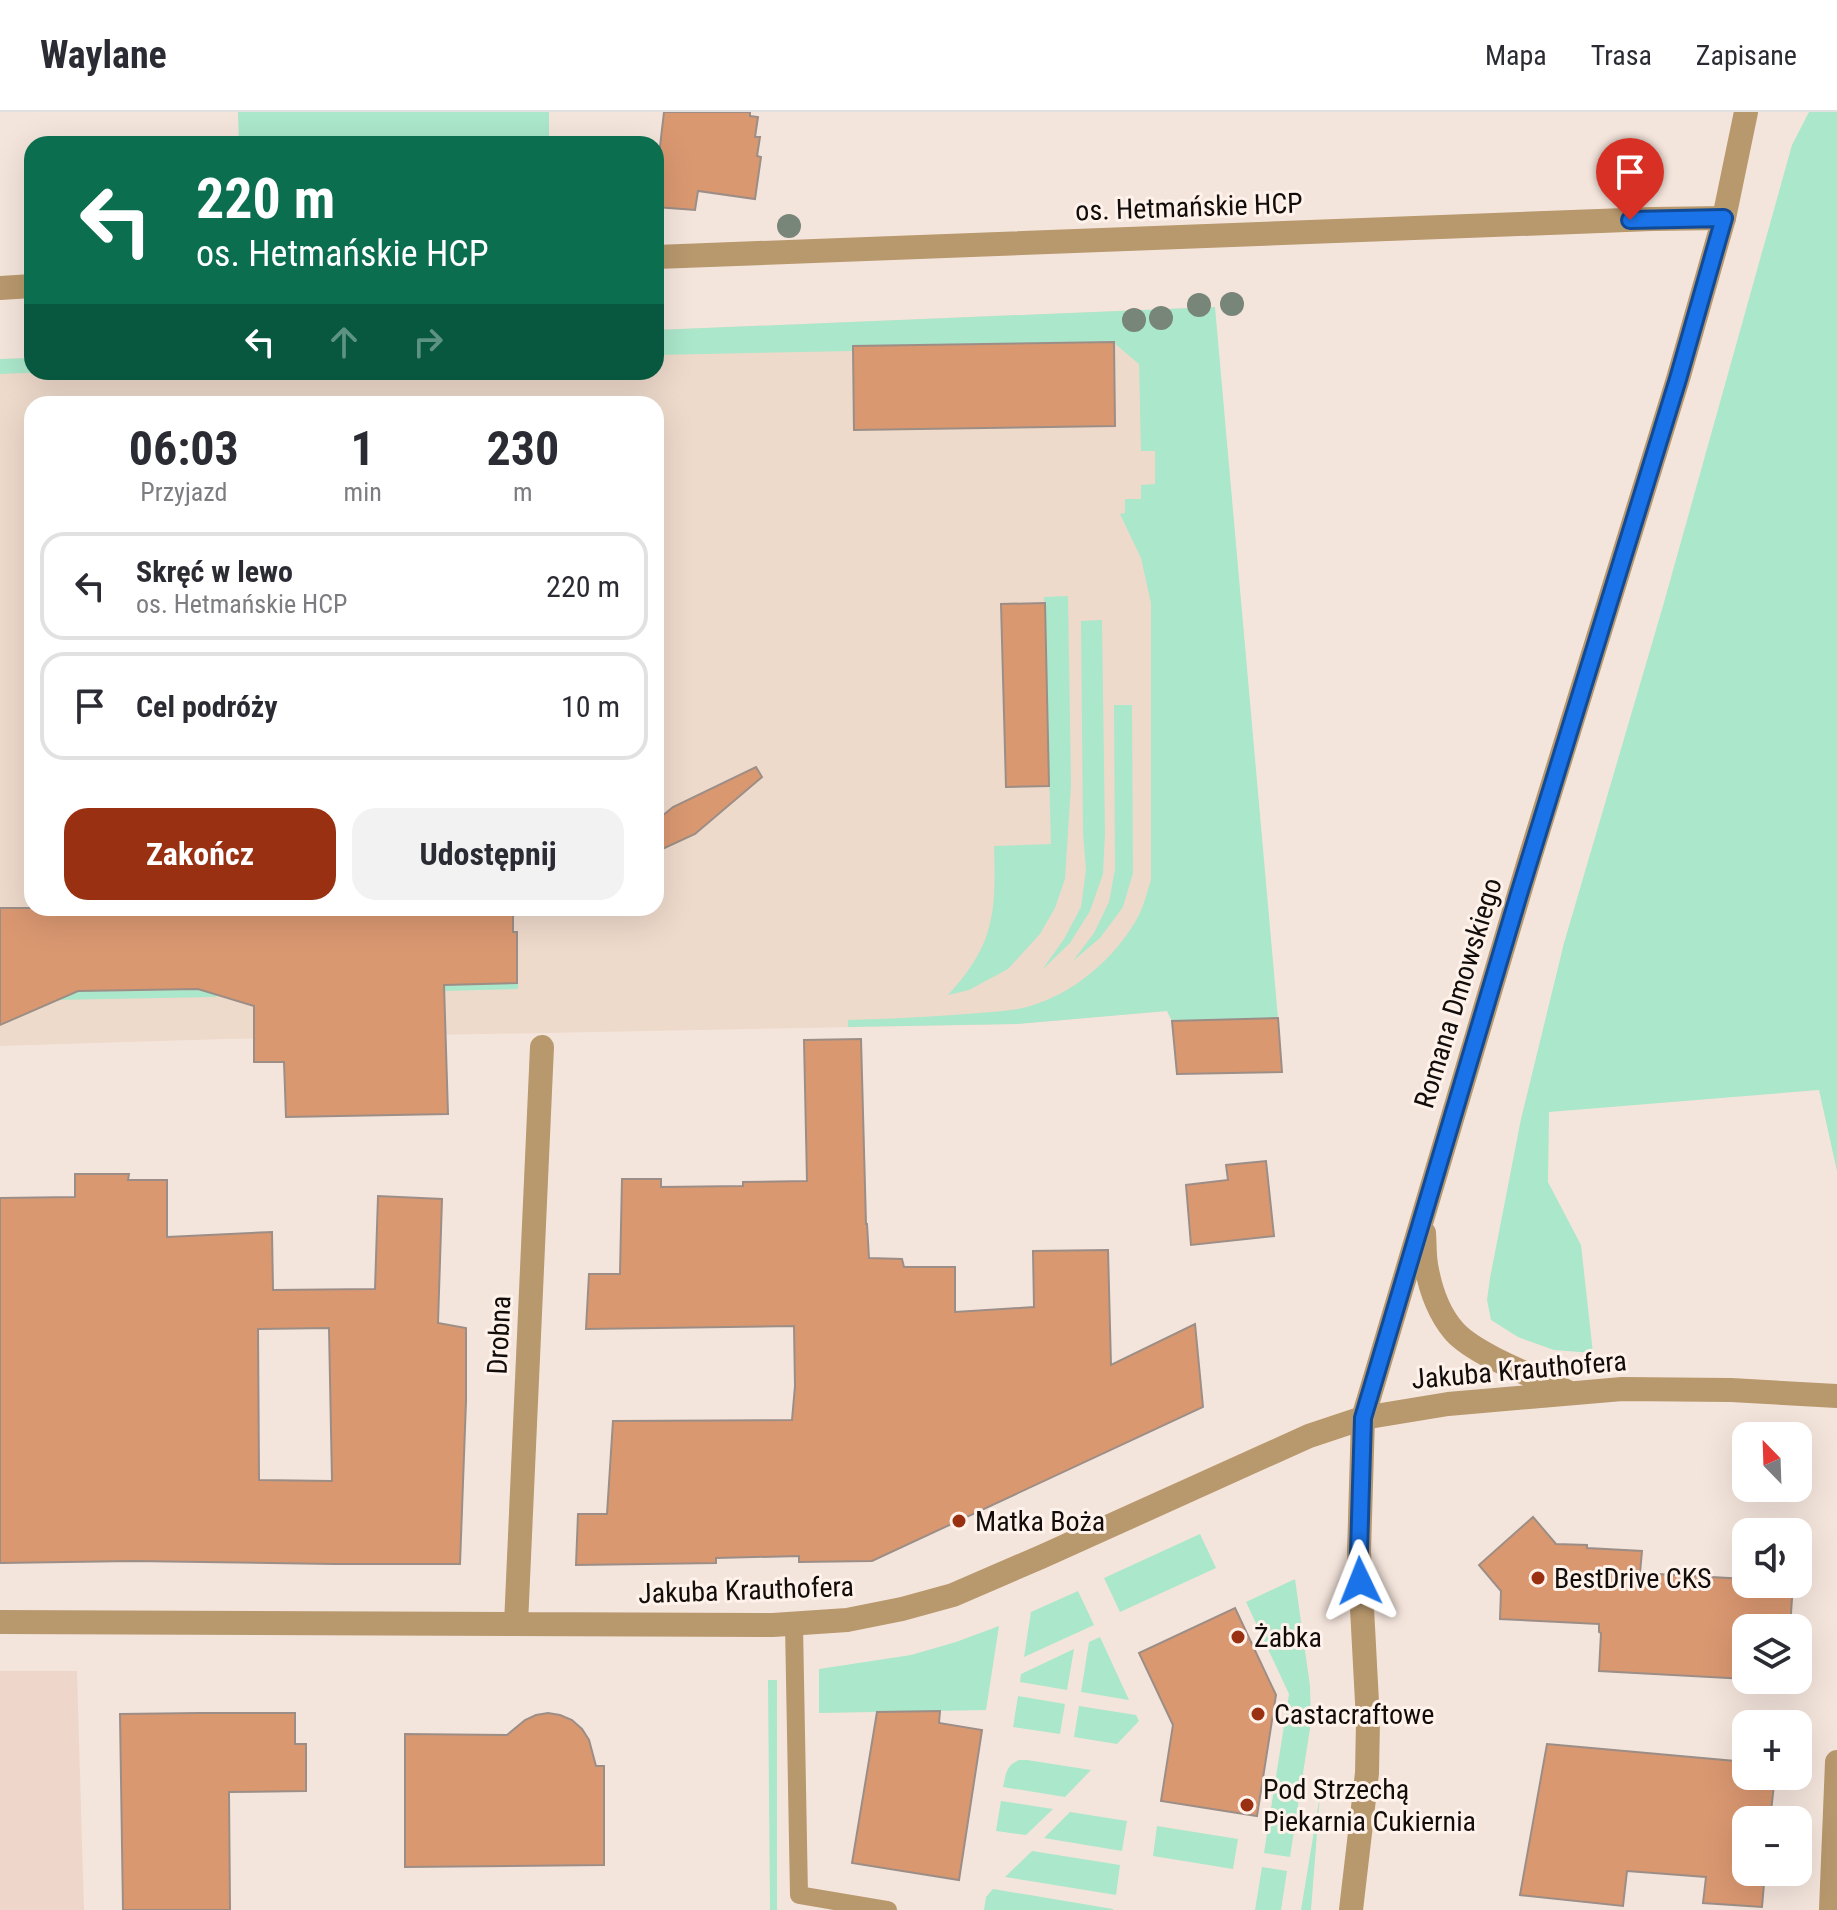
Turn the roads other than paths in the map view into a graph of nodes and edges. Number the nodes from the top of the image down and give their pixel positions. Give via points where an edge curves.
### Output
1 (1746, 112) edge
2 (1724, 218) junction
3 (664, 257) edge
4 (24, 286) edge
5 (0, 288) edge
6 (542, 1047) dead end
7 (1422, 1218) junction
8 (1569, 1392) junction
9 (1837, 1396) edge
10 (1363, 1418) junction
11 (0, 1622) edge
12 (516, 1624) junction
13 (794, 1625) junction
14 (1837, 1762) edge
15 (888, 1910) edge
16 (1351, 1910) edge
17 (1831, 1910) edge

1 - 2 street, Romana Dmowskiego
2 - 3 street, os. Hetmańskie HCP
2 - 7 street, Romana Dmowskiego
4 - 5 street
6 - 12 street, Drobna
7 - 8 street via 1427,1270 1436,1301 1454,1332 1488,1356
7 - 10 street, Romana Dmowskiego
8 - 9 street, Jakuba Krauthofera via 1666,1388
8 - 10 street, Jakuba Krauthofera
10 - 13 street, Jakuba Krauthofera via 1309,1436 953,1595 847,1620
10 - 16 street, Romana Dmowskiego via 1359,1552 1367,1773
11 - 12 street, Jakuba Krauthofera
12 - 13 street, Jakuba Krauthofera
13 - 15 lane via 799,1895
14 - 17 street

